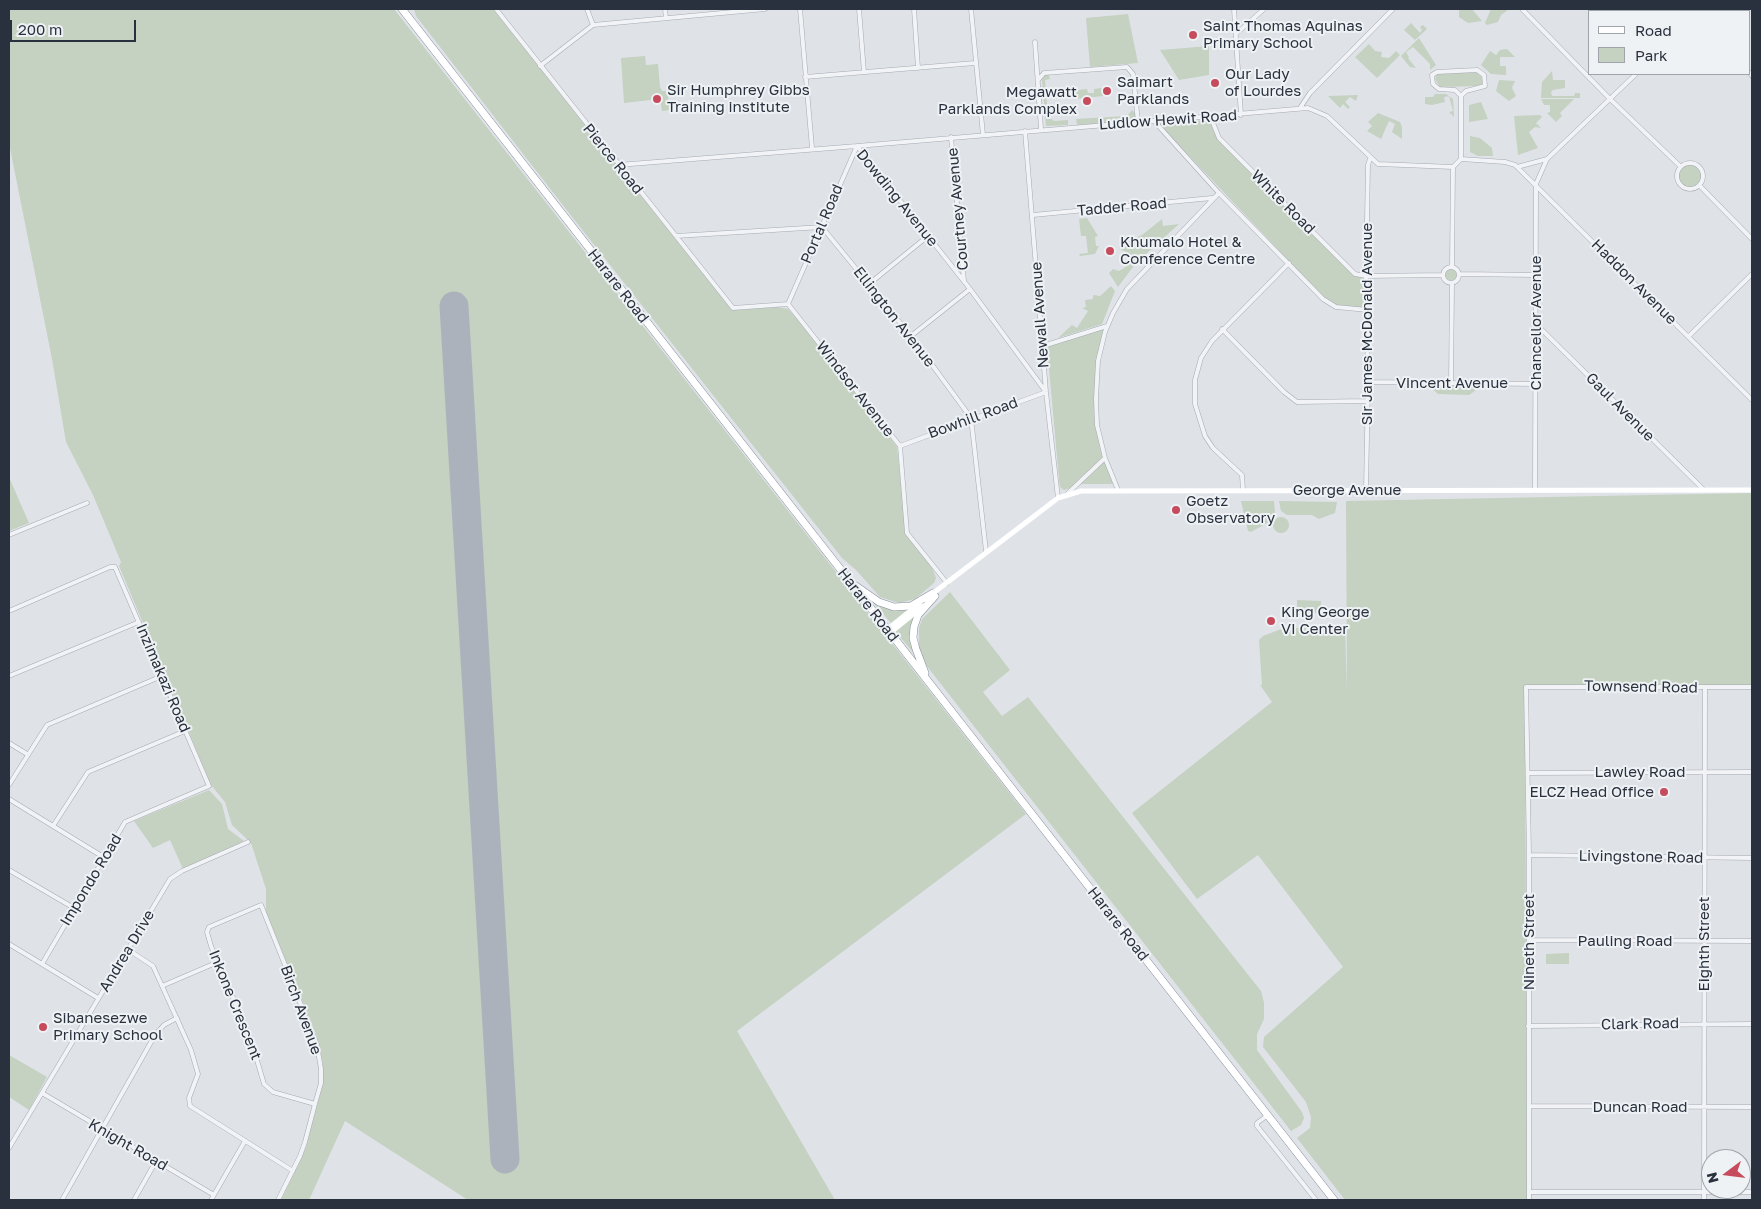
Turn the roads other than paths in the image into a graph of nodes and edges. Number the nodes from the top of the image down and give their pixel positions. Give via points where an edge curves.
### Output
1 (403, 9) edge
2 (496, 9) edge
3 (587, 9) edge
4 (665, 9) edge
5 (765, 9) edge
6 (800, 9) edge
7 (859, 9) edge
8 (914, 9) edge
9 (971, 9) edge
10 (1234, 9) edge
11 (1264, 9) edge
12 (1393, 9) edge
13 (1522, 9) edge
14 (731, 10) edge
15 (666, 18) junction
16 (593, 24) junction
17 (1236, 33) junction
18 (1035, 42) dead end
19 (975, 63) junction
20 (540, 66) junction
21 (918, 68) junction
22 (864, 72) junction
23 (1635, 75) edge
24 (805, 77) junction
25 (1038, 80) junction
26 (1461, 96) junction
27 (1610, 99) junction
28 (1300, 108) junction
29 (1241, 115) junction
30 (1211, 118) junction
31 (1154, 121) junction
32 (1138, 122) junction
33 (1041, 129) junction
34 (1025, 131) junction
35 (983, 135) junction
36 (951, 137) junction
37 (857, 146) junction
38 (812, 148) junction
39 (1370, 159) junction
40 (1461, 159) junction
41 (1547, 159) junction
42 (618, 165) junction
43 (1454, 166) junction
44 (1516, 166) junction
45 (1680, 166) junction
46 (1536, 184) junction
47 (1699, 185) junction
48 (1219, 193) junction
49 (1212, 198) junction
50 (1033, 215) junction
51 (822, 227) junction
52 (676, 236) junction
53 (928, 236) junction
54 (1752, 239) edge
55 (1289, 263) junction
56 (1452, 267) junction
57 (1460, 274) junction
58 (1752, 274) edge
59 (1443, 275) junction
60 (1535, 275) junction
61 (1366, 276) junction
62 (964, 281) junction
63 (869, 284) junction
64 (1452, 284) junction
65 (970, 288) junction
66 (788, 304) junction
67 (1368, 310) junction
68 (1108, 325) junction
69 (1537, 325) junction
70 (1222, 329) junction
71 (911, 336) junction
72 (1689, 336) junction
73 (1043, 346) junction
74 (1368, 382) junction
75 (1451, 383) junction
76 (1536, 384) junction
77 (1046, 392) junction
78 (1752, 400) edge
79 (1368, 402) junction
80 (971, 418) junction
81 (900, 446) junction
82 (1105, 458) junction
83 (1703, 489) junction
84 (1118, 490) junction
85 (1243, 490) junction
86 (1366, 490) junction
87 (1535, 490) junction
88 (1752, 490) edge
89 (1068, 493) junction
90 (1058, 498) junction
91 (87, 503) dead end
92 (9, 535) edge
93 (986, 551) junction
94 (848, 580) junction
95 (946, 585) junction
96 (934, 595) junction
97 (9, 611) edge
98 (139, 622) junction
99 (889, 631) junction
100 (9, 676) edge
101 (162, 676) junction
102 (931, 685) junction
103 (1529, 686) joint
104 (1705, 687) junction
105 (1752, 687) edge
106 (185, 731) junction
107 (9, 743) edge
108 (27, 754) junction
109 (1705, 772) junction
110 (1752, 772) edge
111 (1528, 773) junction
112 (9, 785) edge
113 (209, 786) joint
114 (9, 799) edge
115 (53, 826) junction
116 (248, 842) dead end
117 (1529, 855) junction
118 (105, 858) junction
119 (1704, 858) junction
120 (1752, 858) edge
121 (9, 870) edge
122 (261, 905) joint
123 (74, 908) junction
124 (1529, 940) junction
125 (1703, 941) junction
126 (1752, 941) edge
127 (9, 944) edge
128 (127, 949) junction
129 (218, 962) junction
130 (42, 964) junction
131 (162, 986) junction
132 (98, 998) junction
133 (177, 1018) junction
134 (1704, 1023) junction
135 (1752, 1024) edge
136 (1528, 1026) junction
137 (42, 1093) junction
138 (315, 1104) junction
139 (1528, 1106) junction
140 (1704, 1107) junction
141 (1752, 1107) edge
142 (1268, 1115) junction
143 (103, 1131) junction
144 (245, 1141) junction
145 (9, 1148) edge
146 (1704, 1149) edge
147 (156, 1161) junction
148 (293, 1171) junction
149 (1529, 1192) junction
150 (1701, 1192) edge
151 (214, 1195) junction
152 (62, 1200) edge
153 (134, 1200) edge
154 (211, 1200) edge
155 (278, 1200) edge
156 (1316, 1200) edge
157 (1333, 1200) edge
158 (1529, 1200) edge

1 - 94 highway, Harare Road
2 - 20 street, Pierce Road
3 - 16 street
4 - 15 street
5 - 14 street
6 - 24 street
7 - 22 street
8 - 21 street
9 - 19 street
10 - 17 street
11 - 17 street
12 - 28 street via 1310,93
13 - 27 street
14 - 15 street
15 - 16 street
16 - 20 street
17 - 29 street
18 - 25 street
19 - 21 street
19 - 35 street
20 - 42 street, Pierce Road
21 - 22 street
22 - 24 street
23 - 27 street
24 - 38 street
25 - 32 street via 1044,73 1127,66 1133,74
25 - 33 street
26 - 26 street via 1466,91 1485,86 1481,72 1440,71 1432,75 1434,87 1455,90
26 - 40 street
27 - 41 street
27 - 45 street
28 - 29 street, Ludlow Hewit Road
28 - 39 street via 1327,116
29 - 30 street, Ludlow Hewit Road
30 - 31 street, Ludlow Hewit Road
30 - 61 street, White Road via 1218,138 1355,274
31 - 32 street, Ludlow Hewit Road
31 - 48 street
32 - 33 street, Ludlow Hewit Road
33 - 34 street, Ludlow Hewit Road
34 - 35 street, Ludlow Hewit Road
34 - 50 street, Newall Avenue
35 - 36 street, Ludlow Hewit Road
36 - 37 street, Ludlow Hewit Road
36 - 62 street, Courtney Avenue
37 - 38 street, Dowding Avenue
37 - 51 street, Portal Road
37 - 53 street, Dowding Avenue
38 - 42 street, Dowding Avenue
39 - 43 street via 1378,164
39 - 61 street, Sir James McDonald Avenue
40 - 43 street
40 - 44 street via 1505,162
41 - 44 street
41 - 46 street, Chancellor Avenue
42 - 52 street, Pierce Road
43 - 56 street
44 - 46 street, Haddon Avenue
45 - 47 street via 1676,176 1680,185 1690,189
45 - 47 street via 1689,162 1699,166 1703,175
46 - 60 street, Chancellor Avenue
46 - 72 street, Haddon Avenue
47 - 54 street
48 - 49 street
48 - 55 street
49 - 50 street, Tadder Road
49 - 68 street via 1127,289
50 - 73 street, Newall Avenue
51 - 52 street
51 - 63 street, Ellington Avenue
51 - 66 street, Portal Road
52 - 66 street, Pierce Road via 733,308
53 - 62 street, Dowding Avenue
53 - 63 street
55 - 67 street via 1332,305
55 - 70 street
56 - 57 street
56 - 59 street via 1444,270
57 - 60 street
57 - 64 street via 1458,281
58 - 72 street
59 - 61 street
59 - 64 street via 1445,281
60 - 69 street, Chancellor Avenue
61 - 67 street, Sir James McDonald Avenue
62 - 65 street, Dowding Avenue
63 - 71 street, Ellington Avenue
64 - 75 street
65 - 71 street
65 - 77 street, Dowding Avenue
66 - 81 street, Windsor Avenue
67 - 74 street, Sir James McDonald Avenue
68 - 73 street
68 - 82 street via 1098,361 1096,399
69 - 76 street, Chancellor Avenue
69 - 83 street, Gaul Avenue
70 - 79 street via 1297,402
70 - 85 street via 1198,367 1195,404 1205,436 1212,448 1242,475
71 - 80 street, Ellington Avenue
72 - 78 street, Haddon Avenue
73 - 77 street, Newall Avenue
74 - 75 street, Vincent Avenue
74 - 79 street, Sir James McDonald Avenue
75 - 76 street, Vincent Avenue
76 - 87 street, Chancellor Avenue
77 - 80 street, Bowhill Road
77 - 90 street, Newall Avenue
79 - 86 street, Sir James McDonald Avenue
80 - 81 street, Bowhill Road
80 - 93 street, Ellington Avenue
81 - 95 street, Windsor Avenue via 908,533
82 - 84 street
82 - 89 street
83 - 87 main road, George Avenue
83 - 88 main road, George Avenue
84 - 85 main road, George Avenue
84 - 89 main road, George Avenue
85 - 86 main road, George Avenue
86 - 87 main road, George Avenue
89 - 90 main road, George Avenue
90 - 93 main road, George Avenue
91 - 92 street
93 - 95 main road, George Avenue
94 - 96 highway via 879,602 894,607 911,606
94 - 99 highway, Harare Road
95 - 96 main road, George Avenue
96 - 99 main road, George Avenue
96 - 102 highway via 918,615 913,638
97 - 98 street, Inzimakazi Road via 110,567 116,569
98 - 100 street
98 - 101 street, Inzimakazi Road
99 - 102 highway, Harare Road
101 - 106 street, Inzimakazi Road
101 - 108 street via 48,725
102 - 142 highway, Harare Road
103 - 104 street, Townsend Road
103 - 111 street, Nineth Street via 1526,689
104 - 105 street, Townsend Road
104 - 109 street, Eighth Street
106 - 113 street, Inzimakazi Road
106 - 115 street via 88,772
107 - 108 street
108 - 112 street
109 - 110 street, Lawley Road
109 - 111 street, Lawley Road
109 - 119 street, Eighth Street
111 - 117 street, Nineth Street
113 - 118 street, Impondo Road via 127,821
114 - 115 street
115 - 118 street
116 - 128 street, Andrea Drive via 173,877
117 - 119 street, Livingstone Road
117 - 124 street, Nineth Street
118 - 123 street, Impondo Road
119 - 120 street, Livingstone Road
119 - 125 street, Eighth Street
121 - 123 street
122 - 129 street, Inkone Crescent via 207,929
122 - 138 street, Birch Avenue via 317,1045 322,1076
123 - 130 street, Impondo Road
124 - 125 street, Pauling Road
124 - 136 street, Nineth Street
125 - 126 street, Pauling Road
125 - 134 street, Eighth Street
127 - 130 street
128 - 131 street via 151,963
128 - 132 street, Andrea Drive
129 - 131 street
129 - 138 street, Inkone Crescent via 253,1045 266,1087
130 - 132 street
131 - 133 street
132 - 137 street, Andrea Drive
133 - 143 street via 155,1035
133 - 144 street via 197,1067 190,1106
134 - 135 street, Clark Road
134 - 136 street, Clark Road
134 - 140 street, Eighth Street
136 - 139 street, Nineth Street
137 - 143 street, Knight Road
137 - 145 street, Andrea Drive
138 - 148 street, Birch Avenue via 303,1149
139 - 140 street, Duncan Road
139 - 149 street, Nineth Street
140 - 141 street, Duncan Road
140 - 146 street, Eighth Street
142 - 156 street via 1257,1126
142 - 157 highway, Harare Road
143 - 147 street, Knight Road
143 - 152 street
144 - 148 street
144 - 151 street
147 - 151 street, Knight Road
147 - 153 street
148 - 155 street, Birch Avenue
149 - 150 street
149 - 158 street, Nineth Street
151 - 154 street

